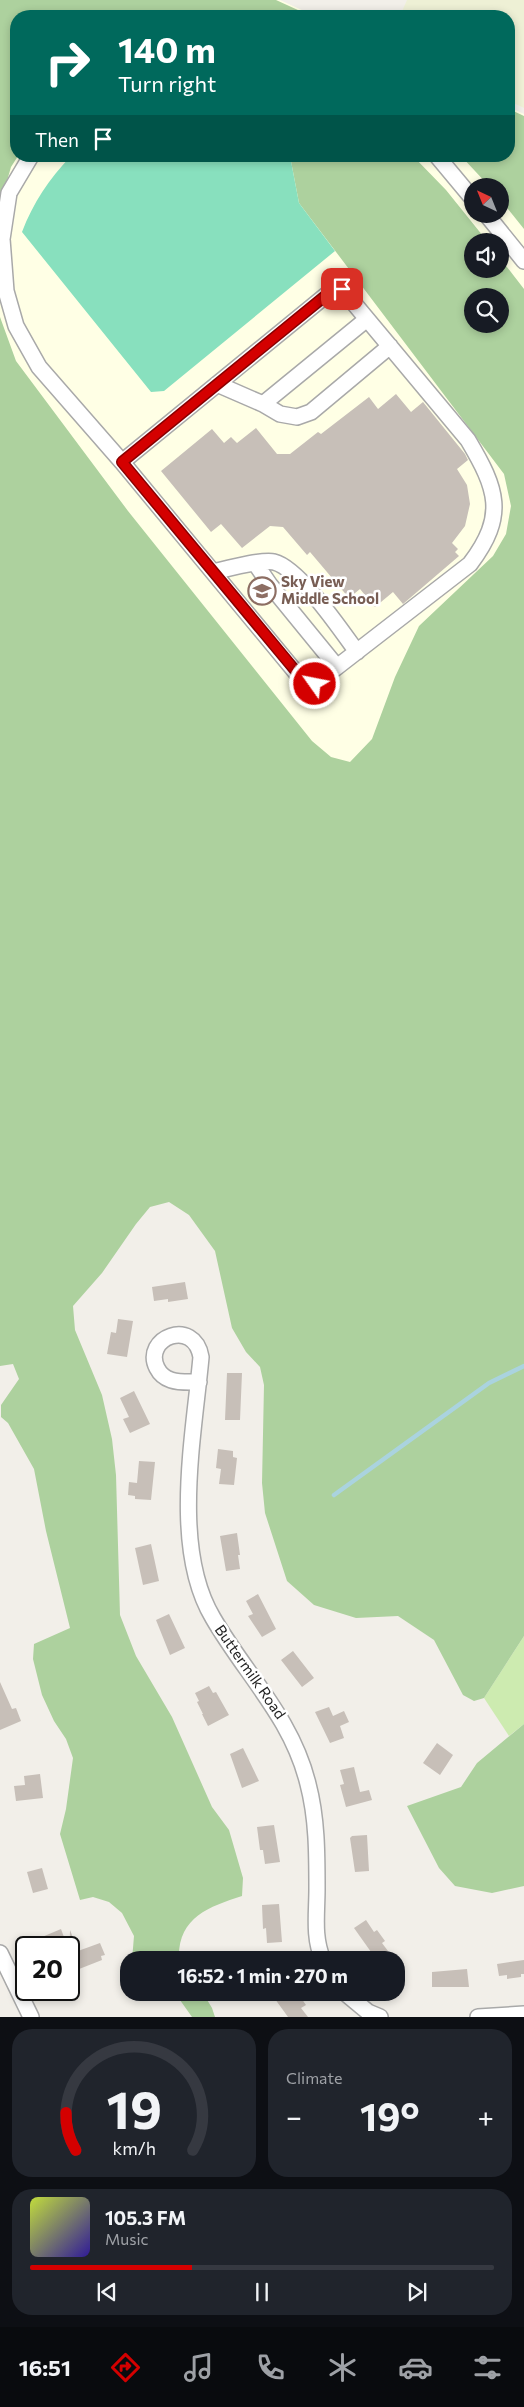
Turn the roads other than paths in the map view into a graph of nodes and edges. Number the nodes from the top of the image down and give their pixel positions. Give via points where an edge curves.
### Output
1 (27, 162) edge
2 (442, 162) edge
3 (464, 188) edge
4 (493, 223) edge
5 (524, 260) edge
6 (367, 319) junction
7 (390, 346) junction
8 (217, 384) junction
9 (263, 404) junction
10 (122, 462) junction
11 (255, 564) junction
12 (213, 572) junction
13 (357, 652) junction
14 (337, 667) junction
15 (199, 1382) dead end
16 (318, 1951) edge
17 (0, 1953) edge
18 (355, 2001) edge
19 (524, 2014) edge
20 (31, 2017) edge
21 (380, 2017) edge
22 (478, 2017) edge

1 - 10 street via 9,192 2,238 6,290 16,326 39,367
2 - 3 street
4 - 5 street
6 - 7 street
6 - 8 street via 342,289 330,292
6 - 9 street
7 - 9 street via 311,412 297,417 280,414
7 - 13 street via 468,440 492,488 496,510 486,544 470,564
8 - 9 street
8 - 10 street
10 - 12 street
11 - 12 street
11 - 13 street via 273,561 289,570 311,592
11 - 14 street
12 - 14 street via 304,681 315,684
13 - 14 street
15 - 16 street, Buttermilk Road via 189,1494 194,1565 202,1597 212,1617 286,1724 308,1782 316,1838 315,1930
17 - 20 street
18 - 21 street
19 - 22 street

